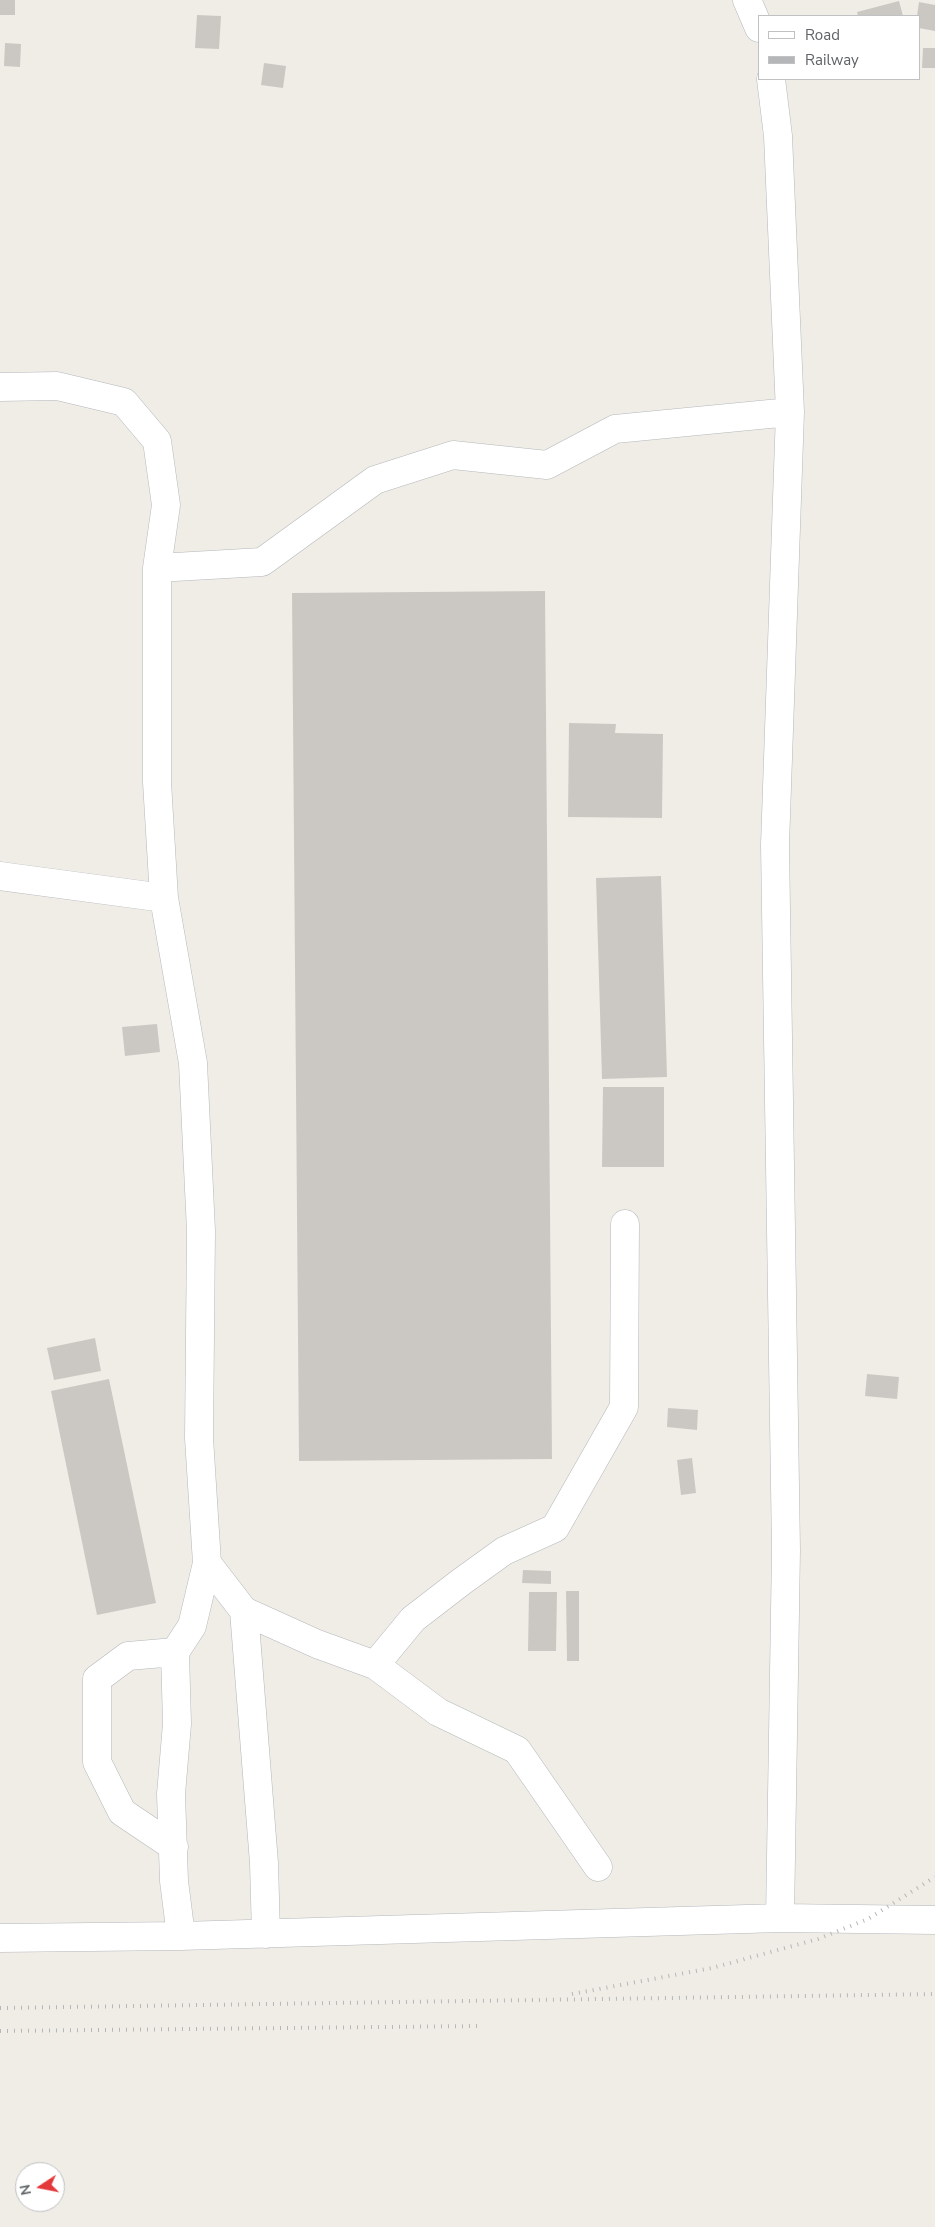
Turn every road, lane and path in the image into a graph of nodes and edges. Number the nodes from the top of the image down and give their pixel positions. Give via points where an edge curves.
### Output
1 (747, 0) edge
2 (758, 26) edge
3 (771, 80) edge
4 (0, 387) edge
5 (790, 412) junction
6 (158, 568) junction
7 (0, 876) edge
8 (164, 898) junction
9 (625, 1224) dead end
10 (207, 1563) junction
11 (244, 1611) junction
12 (175, 1652) junction
13 (375, 1665) junction
14 (174, 1847) junction
15 (598, 1867) dead end
16 (780, 1918) junction
17 (935, 1920) edge
18 (266, 1934) junction
19 (180, 1936) junction
20 (0, 1938) edge

1 - 2 street
3 - 5 street via 778,136
4 - 6 street via 57,386 124,402 157,441 166,505
5 - 6 street via 615,429 547,465 453,455 375,480 262,562
5 - 16 street via 775,845 786,1550
6 - 8 street via 157,782
7 - 8 street
8 - 10 street via 193,1063 201,1231 199,1438
9 - 13 street via 624,1407 555,1528 504,1551 461,1582 414,1620
10 - 11 street
10 - 12 street via 192,1626
11 - 13 street via 317,1644
11 - 18 street via 264,1863
12 - 14 street via 176,1724 171,1794
12 - 14 street via 128,1656 97,1679 97,1762 122,1812
13 - 15 street via 438,1712 517,1750
14 - 19 street
16 - 17 street
16 - 18 street
18 - 19 street
19 - 20 street

